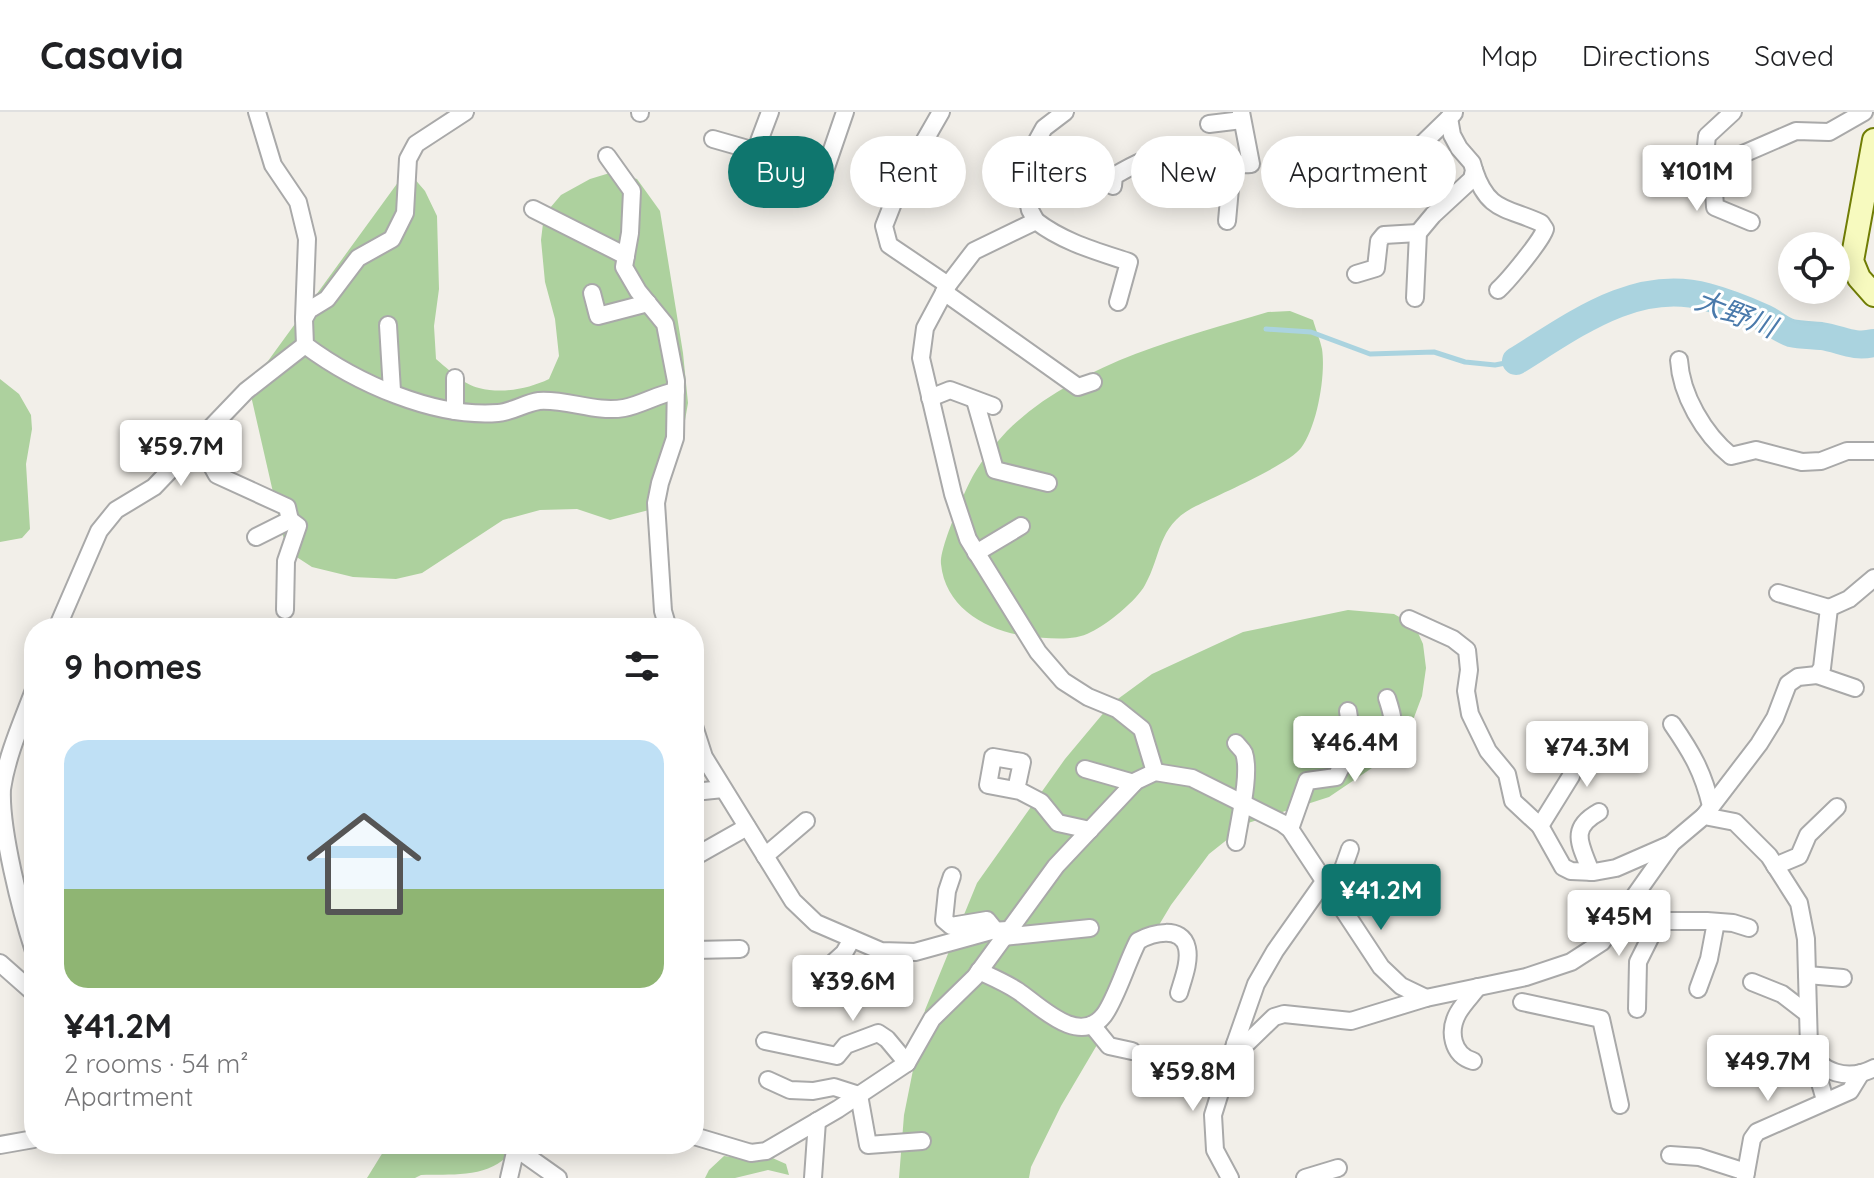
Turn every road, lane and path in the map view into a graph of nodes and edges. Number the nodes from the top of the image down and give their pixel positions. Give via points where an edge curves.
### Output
1 (257, 112) edge
2 (465, 112) edge
3 (770, 112) edge
4 (845, 112) edge
5 (941, 112) edge
6 (1065, 112) edge
7 (1733, 112) edge
8 (1864, 112) edge
9 (1452, 115) edge
10 (1242, 116) edge
11 (1209, 124) dead end
12 (761, 136) edge
13 (1430, 136) edge
14 (713, 139) dead end
15 (1874, 140) edge
16 (728, 143) edge
17 (834, 144) edge
18 (607, 156) dead end
19 (1720, 164) junction
20 (1245, 165) edge
21 (1474, 170) junction
22 (1228, 208) edge
23 (533, 209) dead end
24 (1036, 221) junction
25 (1227, 221) dead end
26 (1751, 222) dead end
27 (1418, 233) junction
28 (626, 256) junction
29 (1356, 274) dead end
30 (946, 288) junction
31 (1498, 290) dead end
32 (592, 293) dead end
33 (1874, 295) edge
34 (1415, 298) dead end
35 (1118, 302) dead end
36 (648, 303) junction
37 (304, 319) junction
38 (388, 325) dead end
39 (305, 345) junction
40 (1679, 360) dead end
41 (455, 378) dead end
42 (1093, 382) dead end
43 (392, 391) junction
44 (676, 391) junction
45 (930, 398) junction
46 (975, 400) junction
47 (993, 406) dead end
48 (455, 411) junction
49 (198, 441) junction
50 (1874, 451) edge
51 (1048, 483) dead end
52 (290, 520) junction
53 (1021, 526) dead end
54 (256, 537) dead end
55 (976, 553) junction
56 (1874, 578) edge
57 (1778, 593) dead end
58 (1829, 608) junction
59 (285, 610) dead end
60 (61, 618) edge
61 (665, 618) edge
62 (1409, 619) dead end
63 (1817, 675) junction
64 (1855, 688) dead end
65 (1387, 698) dead end
66 (1348, 711) dead end
67 (24, 717) edge
68 (1672, 724) dead end
69 (1571, 737) dead end
70 (1236, 743) dead end
71 (1353, 744) junction
72 (704, 757) edge
73 (1085, 769) dead end
74 (1155, 772) junction
75 (1134, 783) junction
76 (723, 789) junction
77 (1016, 790) dead end
78 (704, 791) edge
79 (1245, 806) junction
80 (1837, 807) dead end
81 (1703, 811) junction
82 (1599, 812) dead end
83 (806, 821) dead end
84 (1540, 826) junction
85 (747, 827) junction
86 (1290, 829) junction
87 (1090, 830) junction
88 (1236, 842) dead end
89 (1672, 843) junction
90 (1350, 849) dead end
91 (704, 851) edge
92 (765, 856) junction
93 (1775, 866) junction
94 (1591, 872) junction
95 (952, 876) dead end
96 (1323, 883) junction
97 (1333, 897) junction
98 (1627, 906) junction
99 (24, 921) edge
100 (1658, 922) junction
101 (1716, 922) junction
102 (1090, 928) dead end
103 (1749, 928) dead end
104 (1002, 933) junction
105 (852, 939) junction
106 (740, 949) dead end
107 (704, 950) edge
108 (0, 963) edge
109 (824, 971) dead end
110 (979, 971) junction
111 (1807, 975) junction
112 (1843, 978) dead end
113 (1509, 981) junction
114 (1752, 982) dead end
115 (24, 984) edge
116 (1478, 987) junction
117 (1698, 989) dead end
118 (1179, 993) dead end
119 (1426, 998) junction
120 (1637, 1009) dead end
121 (1808, 1014) junction
122 (1092, 1025) junction
123 (765, 1041) dead end
124 (1235, 1044) junction
125 (1132, 1051) dead end
126 (1473, 1061) dead end
127 (1814, 1062) junction
128 (907, 1063) junction
129 (1868, 1070) edge
130 (768, 1080) dead end
131 (859, 1095) junction
132 (1825, 1100) junction
133 (1620, 1105) dead end
134 (817, 1121) junction
135 (704, 1139) edge
136 (24, 1141) edge
137 (922, 1141) dead end
138 (0, 1145) edge
139 (512, 1154) edge
140 (524, 1154) edge
141 (1670, 1155) dead end
142 (1338, 1168) dead end
143 (1745, 1175) edge
144 (509, 1178) edge
145 (558, 1178) edge
146 (813, 1178) edge
147 (1230, 1178) edge
148 (1305, 1178) edge

1 - 37 street via 273,165 298,202 307,239
2 - 37 street via 416,144 408,159 405,213 392,239 358,258
3 - 12 street
4 - 17 street
5 - 30 street via 902,180 884,226 889,245
6 - 24 street via 1044,128 1021,170
7 - 19 street via 1707,136 1704,146 1711,162
8 - 19 street via 1829,132 1796,131
9 - 13 street
9 - 21 street via 1452,135
10 - 11 street
10 - 20 street via 1251,164
14 - 16 street
15 - 33 main road via 1852,261
18 - 28 street via 632,191
19 - 26 street via 1715,207
21 - 27 street via 1472,179
21 - 31 street via 1486,197 1545,229
22 - 25 street
23 - 28 street
24 - 30 street via 974,251
24 - 35 street via 1071,242 1129,262
27 - 29 street via 1384,235 1376,268
27 - 34 street
28 - 36 street via 624,267
30 - 42 street via 1078,387
30 - 45 street via 925,328 921,358
32 - 36 street via 598,316
36 - 44 street via 665,324
37 - 39 street
38 - 43 street
39 - 43 street via 357,378
39 - 49 street via 246,391
40 - 50 street via 1686,393 1714,443 1731,456 1756,450 1802,462 1847,451
41 - 48 street
43 - 48 street
44 - 48 street via 625,408 597,409 558,400 501,413
44 - 61 street via 675,438 656,503
45 - 46 street via 950,390
45 - 55 street via 953,494
46 - 47 street
46 - 51 street via 995,470
49 - 52 street via 217,475 287,507
49 - 60 street via 154,487 116,510 99,531
52 - 54 street
52 - 59 street via 298,526 286,561
53 - 55 street
55 - 74 street via 1038,652 1063,681 1117,709 1142,729
56 - 58 street
57 - 58 street
58 - 63 street
62 - 84 street via 1467,650 1470,714 1488,751 1507,774 1513,801
63 - 64 street
63 - 81 street via 1788,684 1759,744
65 - 71 street via 1389,738 1382,744
66 - 71 street
67 - 99 street via 10,755 0,814
68 - 81 street via 1705,779
69 - 84 street via 1571,776
70 - 79 street via 1244,753
71 - 86 street via 1336,777 1307,781
72 - 76 street
73 - 75 street
74 - 75 street
74 - 79 street via 1192,778
75 - 87 street
76 - 78 street
76 - 85 street
77 - 87 street via 1041,802 1058,823
79 - 86 street
79 - 88 street
80 - 93 street via 1808,835 1799,856
81 - 89 street
81 - 93 street via 1735,822
82 - 94 street via 1580,829
83 - 92 street
84 - 94 street via 1563,867
85 - 91 street
85 - 92 street
86 - 96 street
87 - 104 street
89 - 94 street via 1616,868
89 - 98 street
90 - 97 street
92 - 105 street via 793,901 816,923
93 - 111 street via 1799,903
95 - 104 street via 944,920 951,926 987,920
96 - 97 street
96 - 124 street via 1256,984
97 - 119 street via 1381,967 1401,986
98 - 100 street
98 - 113 street via 1602,942 1571,962
100 - 101 street
100 - 120 street via 1638,962
101 - 103 street
101 - 117 street
102 - 104 street
104 - 105 street via 915,952 881,951
104 - 110 street
105 - 109 street
106 - 107 street
108 - 115 street
110 - 122 street via 1048,1014 1081,1028
110 - 128 street via 932,1019
111 - 112 street
111 - 121 street
113 - 116 street
113 - 133 street via 1525,1006 1601,1019 1607,1076
114 - 121 street via 1782,994
116 - 119 street
116 - 126 street via 1456,1015 1452,1032 1458,1053
118 - 122 street via 1187,947 1180,936 1149,934 1138,941 1104,1015
119 - 124 street via 1351,1021 1284,1014 1245,1045
121 - 127 street
122 - 125 street via 1109,1046
123 - 128 street via 837,1056 846,1045 878,1033
124 - 147 street via 1213,1115 1215,1150
127 - 129 street via 1847,1075
127 - 132 street
128 - 131 street
129 - 132 street via 1850,1091
130 - 131 street via 790,1090 834,1087
131 - 134 street
131 - 137 street via 868,1145
132 - 143 street via 1757,1132
134 - 135 street via 766,1151 751,1153
134 - 146 street
136 - 138 street
139 - 144 street
140 - 145 street
141 - 143 street via 1699,1157
142 - 148 street

